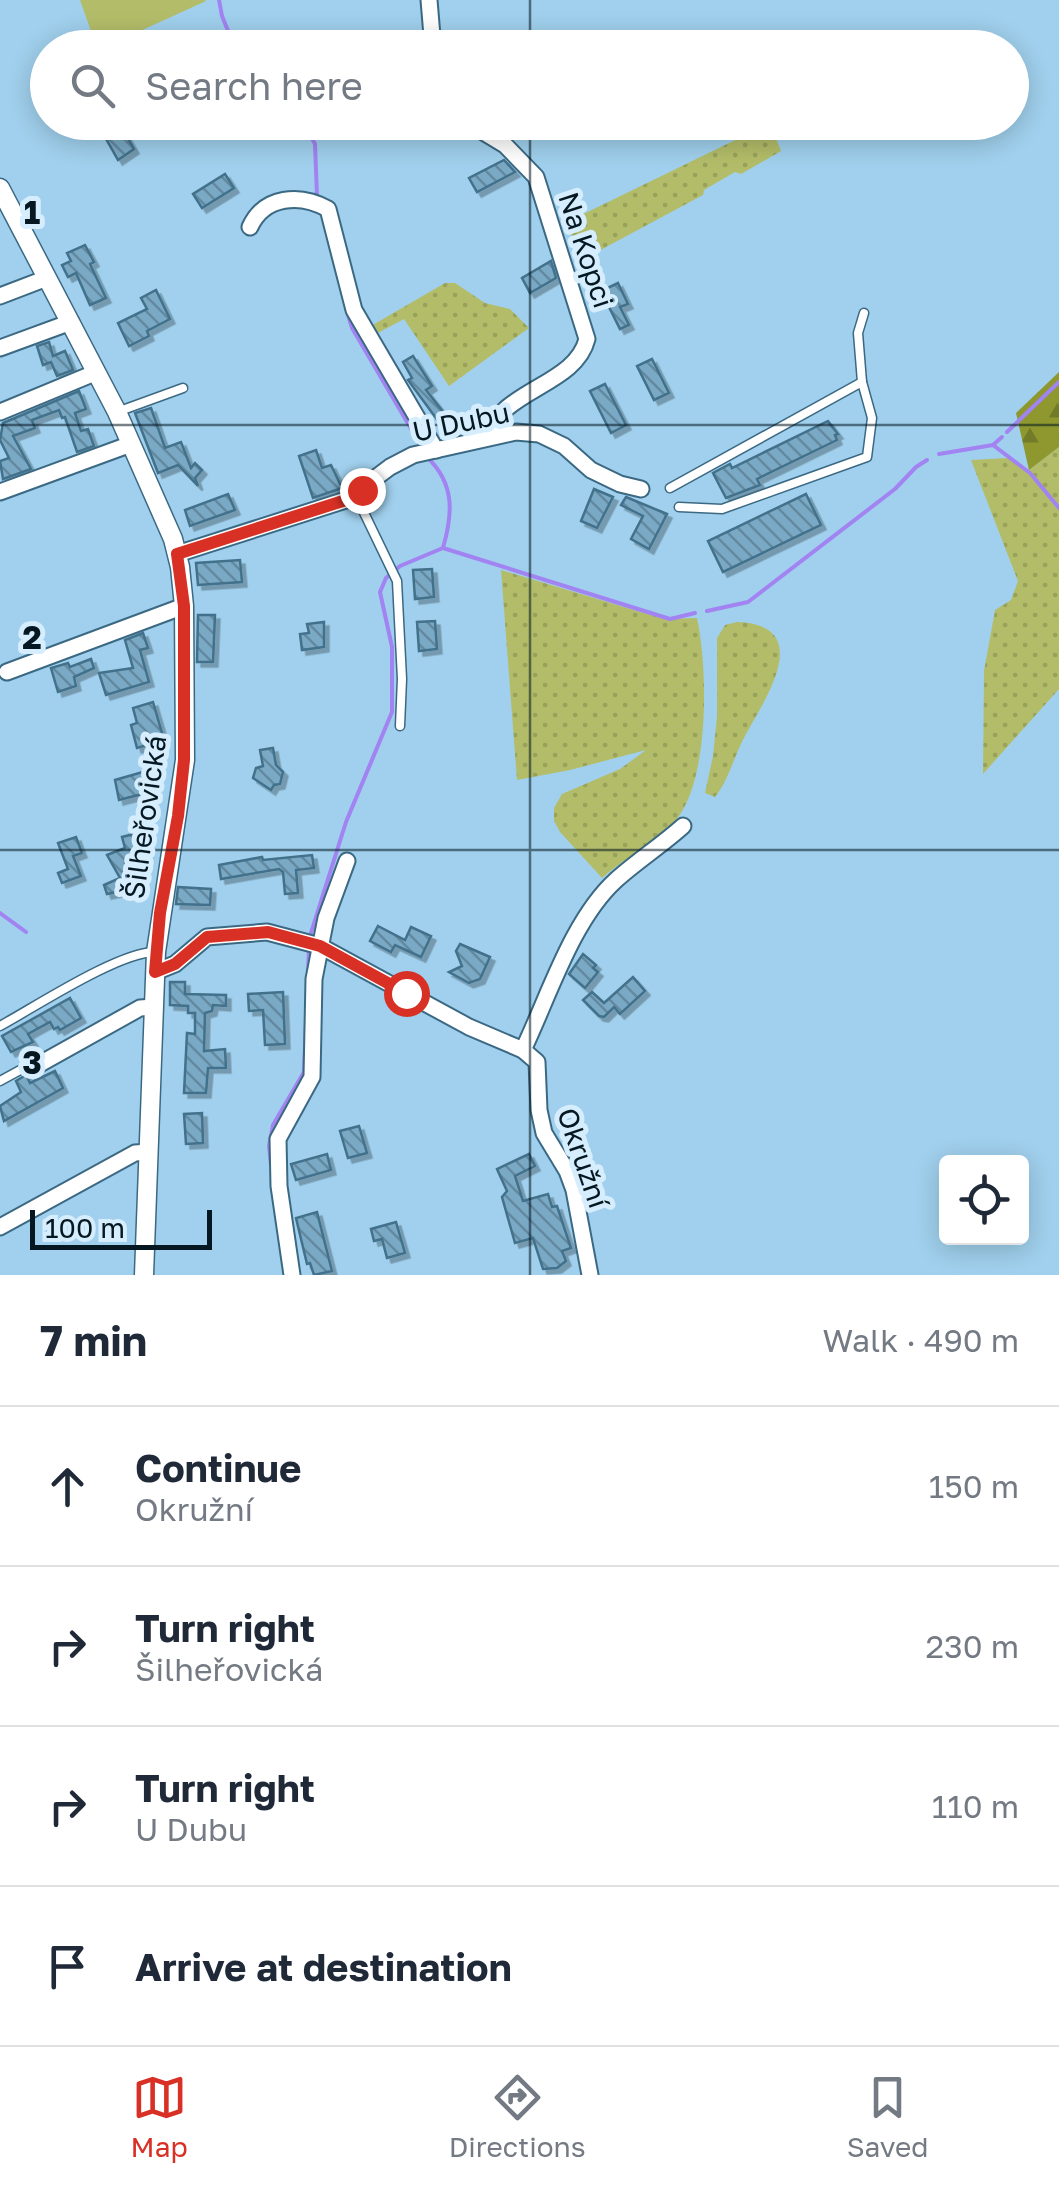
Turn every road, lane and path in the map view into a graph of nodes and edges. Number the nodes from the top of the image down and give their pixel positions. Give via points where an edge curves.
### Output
1 (429, 0) edge
2 (431, 30) edge
3 (497, 140) edge
4 (0, 188) edge
5 (250, 227) dead end
6 (47, 278) junction
7 (0, 296) edge
8 (864, 313) dead end
9 (70, 322) junction
10 (0, 348) edge
11 (97, 372) junction
12 (862, 382) junction
13 (183, 388) dead end
14 (0, 412) edge
15 (116, 412) junction
16 (485, 438) junction
17 (131, 444) junction
18 (436, 450) junction
19 (670, 488) dead end
20 (641, 489) dead end
21 (0, 492) edge
22 (354, 494) junction
23 (679, 507) dead end
24 (177, 554) junction
25 (184, 606) junction
26 (7, 672) dead end
27 (400, 726) dead end
28 (683, 826) dead end
29 (347, 862) dead end
30 (320, 946) junction
31 (156, 952) junction
32 (155, 972) junction
33 (154, 1007) junction
34 (0, 1026) edge
35 (522, 1050) junction
36 (38, 1064) joint
37 (0, 1081) edge
38 (148, 1152) junction
39 (0, 1227) edge
40 (144, 1275) edge
41 (292, 1275) edge
42 (590, 1275) edge

1 - 2 street
3 - 16 street, Na Kopci via 536,178 586,339 572,366 500,412
4 - 6 street, Šilheřovická
5 - 18 street via 262,210 286,200 314,200 328,208 354,310
6 - 7 street
6 - 9 street, Šilheřovická
8 - 12 lane via 858,333
9 - 10 street
9 - 11 street, Šilheřovická
11 - 14 street
11 - 15 street, Šilheřovická
12 - 19 lane
12 - 23 lane via 872,418 867,457 722,509
13 - 15 lane
15 - 17 street, Šilheřovická
16 - 18 street, U Dubu
16 - 20 street, U Dubu via 538,434 592,470
17 - 21 street
17 - 24 street, Šilheřovická
18 - 22 street, U Dubu via 390,467
22 - 24 street, U Dubu
22 - 27 lane via 393,572
24 - 25 street, Šilheřovická
25 - 26 street
25 - 31 street, Šilheřovická via 184,760
28 - 35 street via 588,912
29 - 30 street
30 - 32 street via 268,932 207,937
30 - 35 street
30 - 41 street via 312,1078 278,1138
31 - 32 street, Šilheřovická
31 - 34 lane via 90,977
32 - 33 street, Šilheřovická
33 - 36 street via 140,1008
33 - 38 street, Šilheřovická
35 - 42 street, Okružní via 537,1062 544,1134 574,1190
36 - 37 lane
38 - 39 street
38 - 40 street, Šilheřovická

